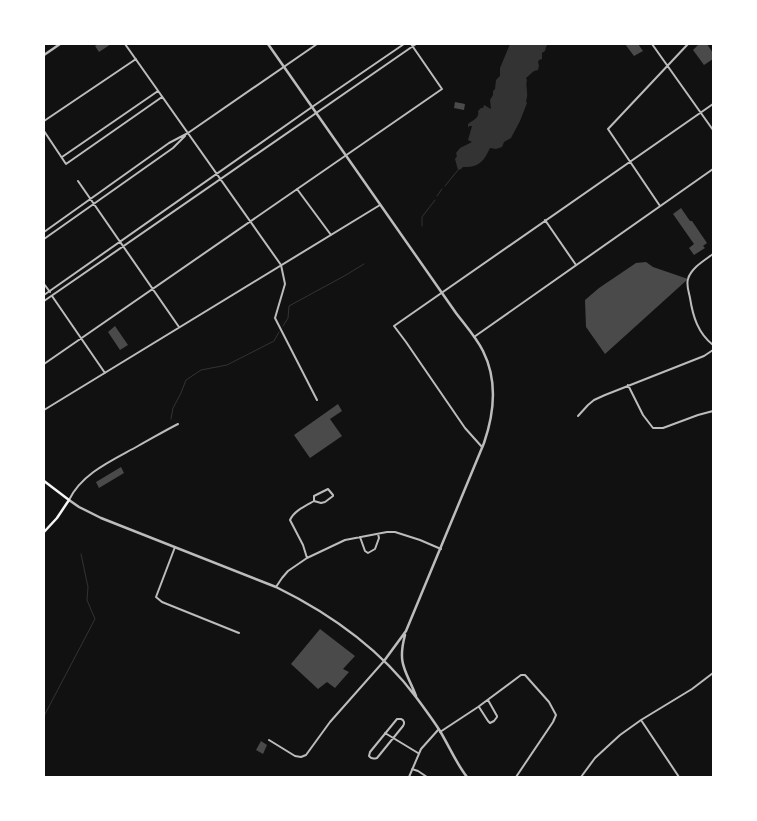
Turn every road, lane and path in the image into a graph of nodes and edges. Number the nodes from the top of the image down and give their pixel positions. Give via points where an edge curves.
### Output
1 (60, 44) edge
2 (125, 44) edge
3 (268, 44) edge
4 (317, 44) edge
5 (404, 44) edge
6 (416, 44) edge
7 (652, 44) edge
8 (688, 44) edge
9 (412, 45) edge
10 (44, 55) edge
11 (136, 59) junction
12 (668, 65) junction
13 (284, 66) junction
14 (158, 91) junction
15 (162, 97) junction
16 (713, 104) edge
17 (312, 107) junction
18 (701, 112) junction
19 (316, 113) junction
20 (44, 121) edge
21 (713, 130) edge
22 (44, 131) edge
23 (188, 134) junction
24 (346, 156) junction
25 (62, 157) junction
26 (630, 161) junction
27 (713, 169) edge
28 (217, 174) junction
29 (220, 179) junction
30 (78, 181) dead end
31 (297, 189) junction
32 (91, 199) junction
33 (94, 204) junction
34 (380, 205) junction
35 (660, 206) junction
36 (545, 220) junction
37 (250, 222) junction
38 (44, 232) edge
39 (330, 235) junction
40 (44, 239) edge
41 (120, 241) junction
42 (123, 246) junction
43 (713, 254) edge
44 (281, 265) junction
45 (576, 265) junction
46 (44, 284) edge
47 (153, 289) junction
48 (49, 291) junction
49 (442, 292) junction
50 (44, 295) edge
51 (52, 295) junction
52 (44, 301) edge
53 (180, 327) junction
54 (474, 336) junction
55 (81, 338) junction
56 (713, 345) edge
57 (713, 350) edge
58 (44, 364) edge
59 (105, 372) junction
60 (628, 385) junction
61 (317, 400) dead end
62 (44, 410) edge
63 (713, 410) edge
64 (578, 416) dead end
65 (178, 424) dead end
66 (482, 448) junction
67 (44, 482) edge
68 (69, 500) junction
69 (314, 501) junction
70 (44, 532) edge
71 (378, 534) junction
72 (360, 537) junction
73 (174, 547) junction
74 (441, 549) junction
75 (307, 558) junction
76 (276, 587) junction
77 (406, 632) junction
78 (239, 634) dead end
79 (384, 661) junction
80 (713, 673) edge
81 (416, 698) junction
82 (488, 700) junction
83 (478, 707) junction
84 (641, 720) junction
85 (439, 731) junction
86 (386, 733) junction
87 (393, 738) junction
88 (269, 740) dead end
89 (418, 753) junction
90 (412, 769) junction
91 (409, 777) edge
92 (426, 777) edge
93 (467, 777) edge
94 (516, 777) edge
95 (581, 777) edge
96 (680, 777) edge

1 - 10 street
2 - 11 street
3 - 13 street
4 - 13 street
5 - 17 street
6 - 9 street
7 - 12 street
8 - 12 street
9 - 19 street
9 - 24 street via 442,89
11 - 14 street
11 - 20 street
12 - 18 street
12 - 26 street via 608,130
13 - 17 street
13 - 23 street
14 - 15 street
14 - 25 street
15 - 23 street
15 - 25 street via 66,164
16 - 18 street
17 - 19 street
17 - 28 street
18 - 21 street
18 - 26 street
19 - 24 street
19 - 29 street
22 - 25 street
23 - 28 street
23 - 32 street via 169,143
23 - 33 street
24 - 31 street
24 - 34 street
26 - 35 street
26 - 36 street
27 - 35 street
28 - 29 street
28 - 41 street
29 - 37 street
29 - 42 street
30 - 32 street
31 - 37 street
31 - 39 street
32 - 33 street
32 - 38 street
33 - 40 street
33 - 41 street
34 - 39 street
34 - 49 street
35 - 45 street
36 - 45 street
36 - 49 street
37 - 44 street
37 - 47 street
39 - 44 street
41 - 42 street
41 - 48 street
42 - 47 street
42 - 51 street
43 - 56 street via 691,274 688,286 698,329
44 - 53 street
44 - 61 street via 285,284 275,318
45 - 54 street
46 - 48 street
47 - 53 street
47 - 55 street
48 - 50 street
48 - 51 street
49 - 54 street
49 - 66 street via 394,326
51 - 52 street
51 - 55 street
53 - 59 street
54 - 66 street via 487,359 493,390 490,423
55 - 58 street
55 - 59 street
57 - 60 street
59 - 62 street
60 - 63 street via 642,415 653,428 663,428
60 - 64 street via 594,400
65 - 68 street via 97,469
66 - 74 street
67 - 68 main road
68 - 70 main road
68 - 73 street via 101,518
69 - 69 street via 314,496 328,489 333,495 324,503
69 - 75 street via 294,513 290,520
71 - 72 street
71 - 72 street via 375,549 368,552
71 - 74 street via 395,532
72 - 75 street via 338,542
73 - 76 street
73 - 78 street via 156,597
74 - 77 street
75 - 76 street via 288,571
76 - 79 street via 331,619
77 - 79 street
77 - 81 street via 402,661
79 - 81 street
79 - 88 street via 304,757 295,756
80 - 84 street
81 - 85 street
82 - 83 street
82 - 83 street via 497,716 494,721 490,723
82 - 94 street via 525,675 555,712 553,722
83 - 85 street
84 - 95 street via 595,758
84 - 96 street
85 - 89 street
85 - 93 street
86 - 87 street
86 - 87 street via 396,720 402,719 404,725
86 - 87 street via 370,752 371,758 377,758
87 - 89 street
89 - 90 street
90 - 91 street
90 - 92 street

